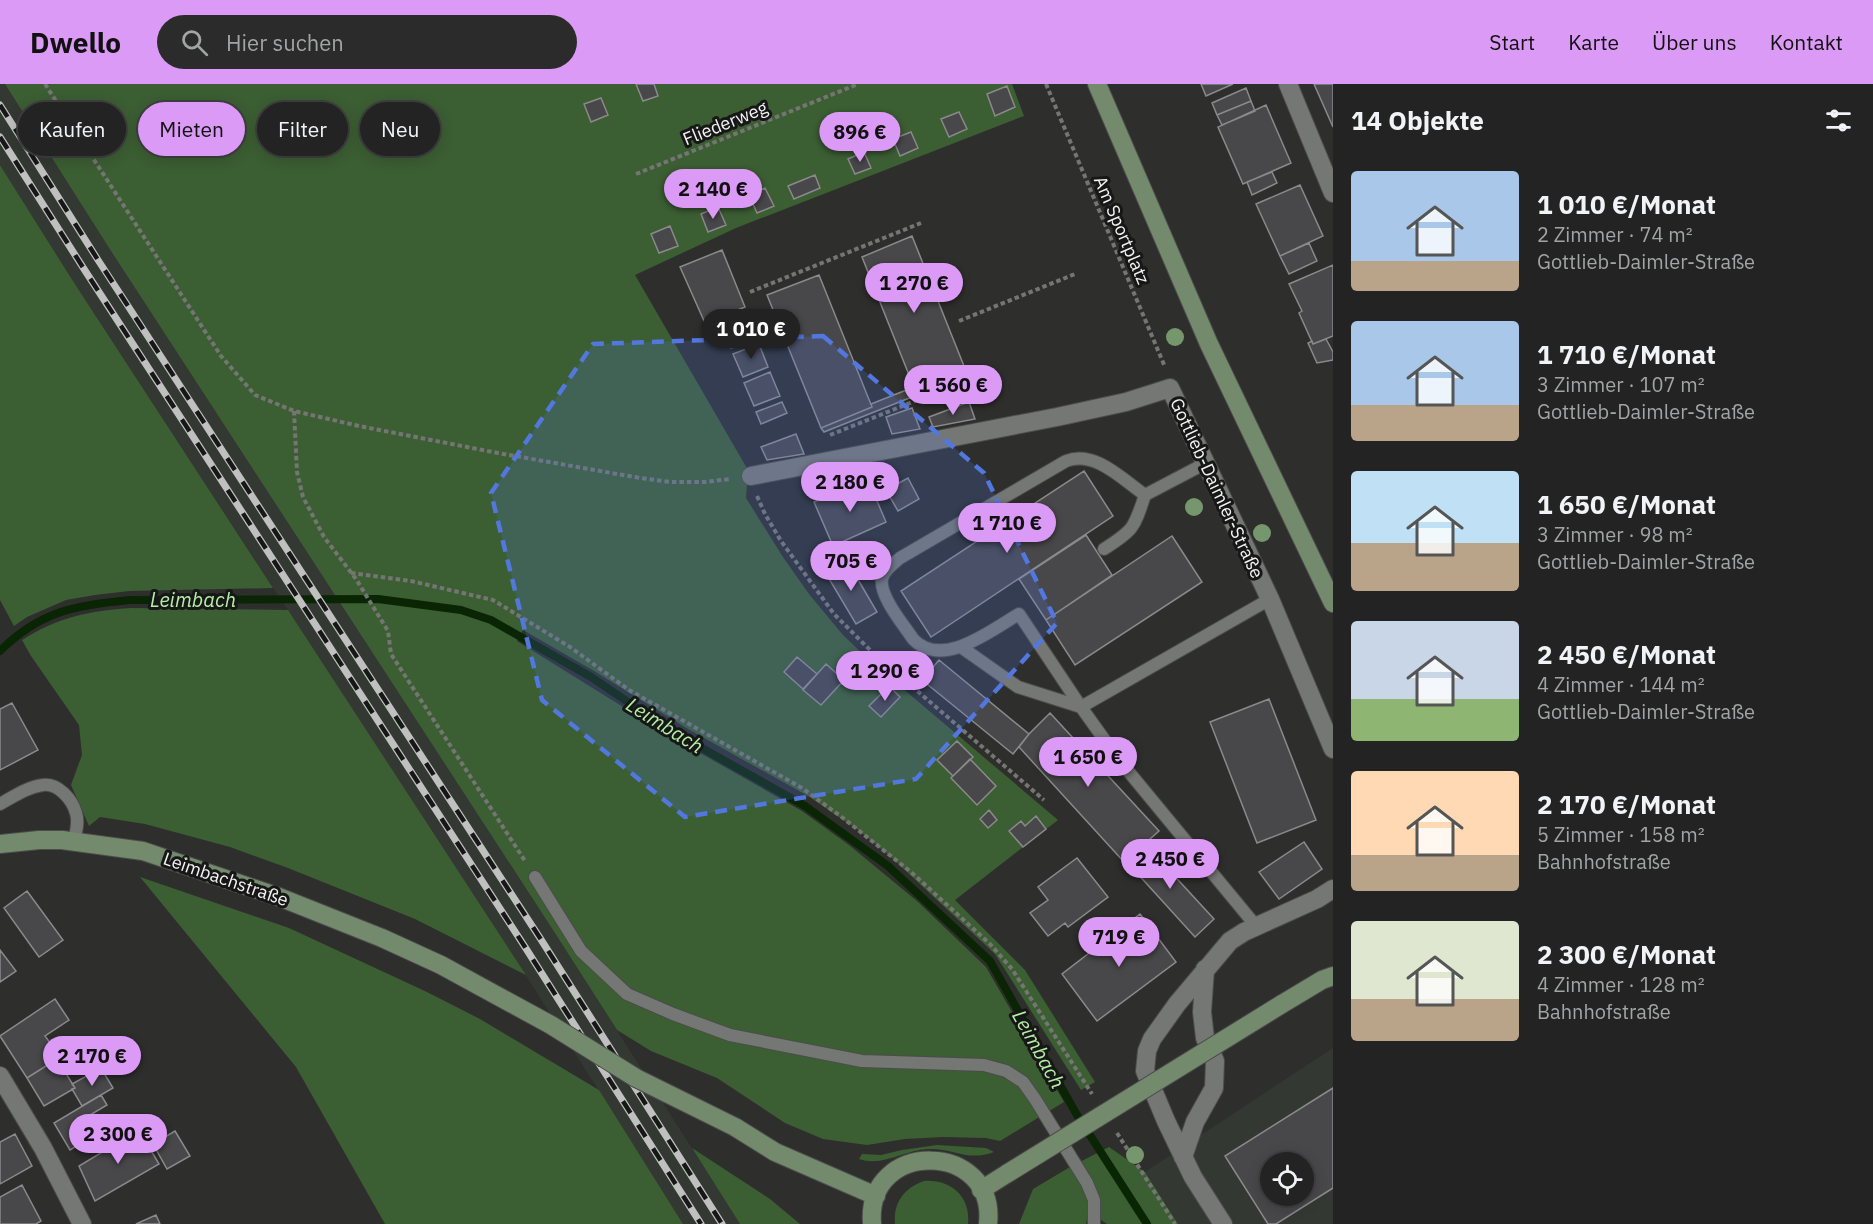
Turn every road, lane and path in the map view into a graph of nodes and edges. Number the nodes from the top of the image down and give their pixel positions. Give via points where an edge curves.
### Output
1 (45, 84) edge
2 (858, 84) edge
3 (1046, 84) edge
4 (1097, 84) edge
5 (1288, 84) edge
6 (636, 174) dead end
7 (1333, 193) edge
8 (921, 223) dead end
9 (1075, 274) dead end
10 (750, 292) dead end
11 (959, 321) dead end
12 (981, 375) dead end
13 (1170, 388) junction
14 (294, 411) junction
15 (823, 438) dead end
16 (1206, 463) junction
17 (751, 476) junction
18 (1145, 495) junction
19 (1104, 549) dead end
20 (351, 573) junction
21 (1270, 598) junction
22 (1333, 603) edge
23 (961, 647) junction
24 (1081, 706) junction
25 (1333, 749) edge
26 (1044, 800) dead end
27 (0, 804) edge
28 (74, 841) junction
29 (0, 844) edge
30 (535, 877) joint
31 (1333, 889) edge
32 (1256, 926) junction
33 (1205, 969) junction
34 (1329, 975) edge
35 (0, 1076) edge
36 (1094, 1096) dead end
37 (1113, 1126) dead end
38 (1183, 1157) junction
39 (981, 1190) junction
40 (876, 1196) junction
41 (82, 1224) edge
42 (872, 1224) edge
43 (988, 1224) edge
44 (1094, 1224) edge
45 (1175, 1224) edge
46 (1224, 1224) edge

1 - 14 path via 221,356 255,395
2 - 6 path, Fliederweg
3 - 13 path, Am Sportplatz via 1165,365
4 - 22 street via 1209,344
5 - 7 street
8 - 10 path
9 - 11 path
12 - 15 path
13 - 16 street, Gottlieb-Daimler-Straße
13 - 17 street, Gottlieb-Daimler-Straße via 1057,417
14 - 17 path via 640,478 705,482
14 - 20 path via 297,472 303,497 324,537
16 - 18 lane
16 - 21 street, Gottlieb-Daimler-Straße
17 - 26 path via 765,514 834,614 872,652
18 - 19 lane via 1133,527
18 - 23 lane via 1094,460 1072,459 891,565 882,585 913,639 929,649
20 - 30 path via 388,631 391,654
20 - 36 path via 493,600 570,647 629,690 802,788 911,872 990,944 1012,969
21 - 24 lane
21 - 25 street, Gottlieb-Daimler-Straße
23 - 24 lane via 1018,687
23 - 24 lane via 1019,614
24 - 32 lane via 1119,760
27 - 28 lane via 32,787 56,787 68,797 76,813
28 - 29 street, Leimbachstraße
28 - 40 street, Leimbachstraße, bridge via 143,851 279,897 382,938 441,965 551,1025 636,1078 735,1127 775,1152
30 - 44 lane via 581,951 627,994 673,1014 730,1035 862,1061 984,1065 1006,1071 1023,1082 1087,1183 1094,1200
31 - 32 street
32 - 33 street via 1230,941
33 - 38 street via 1202,1012 1205,1038 1215,1061 1214,1088 1195,1122
33 - 38 street via 1147,1051 1145,1071
34 - 39 street, bridge
35 - 41 street
37 - 45 path
38 - 46 street
39 - 40 street via 958,1167 927,1160 896,1171
39 - 43 street
40 - 42 street

